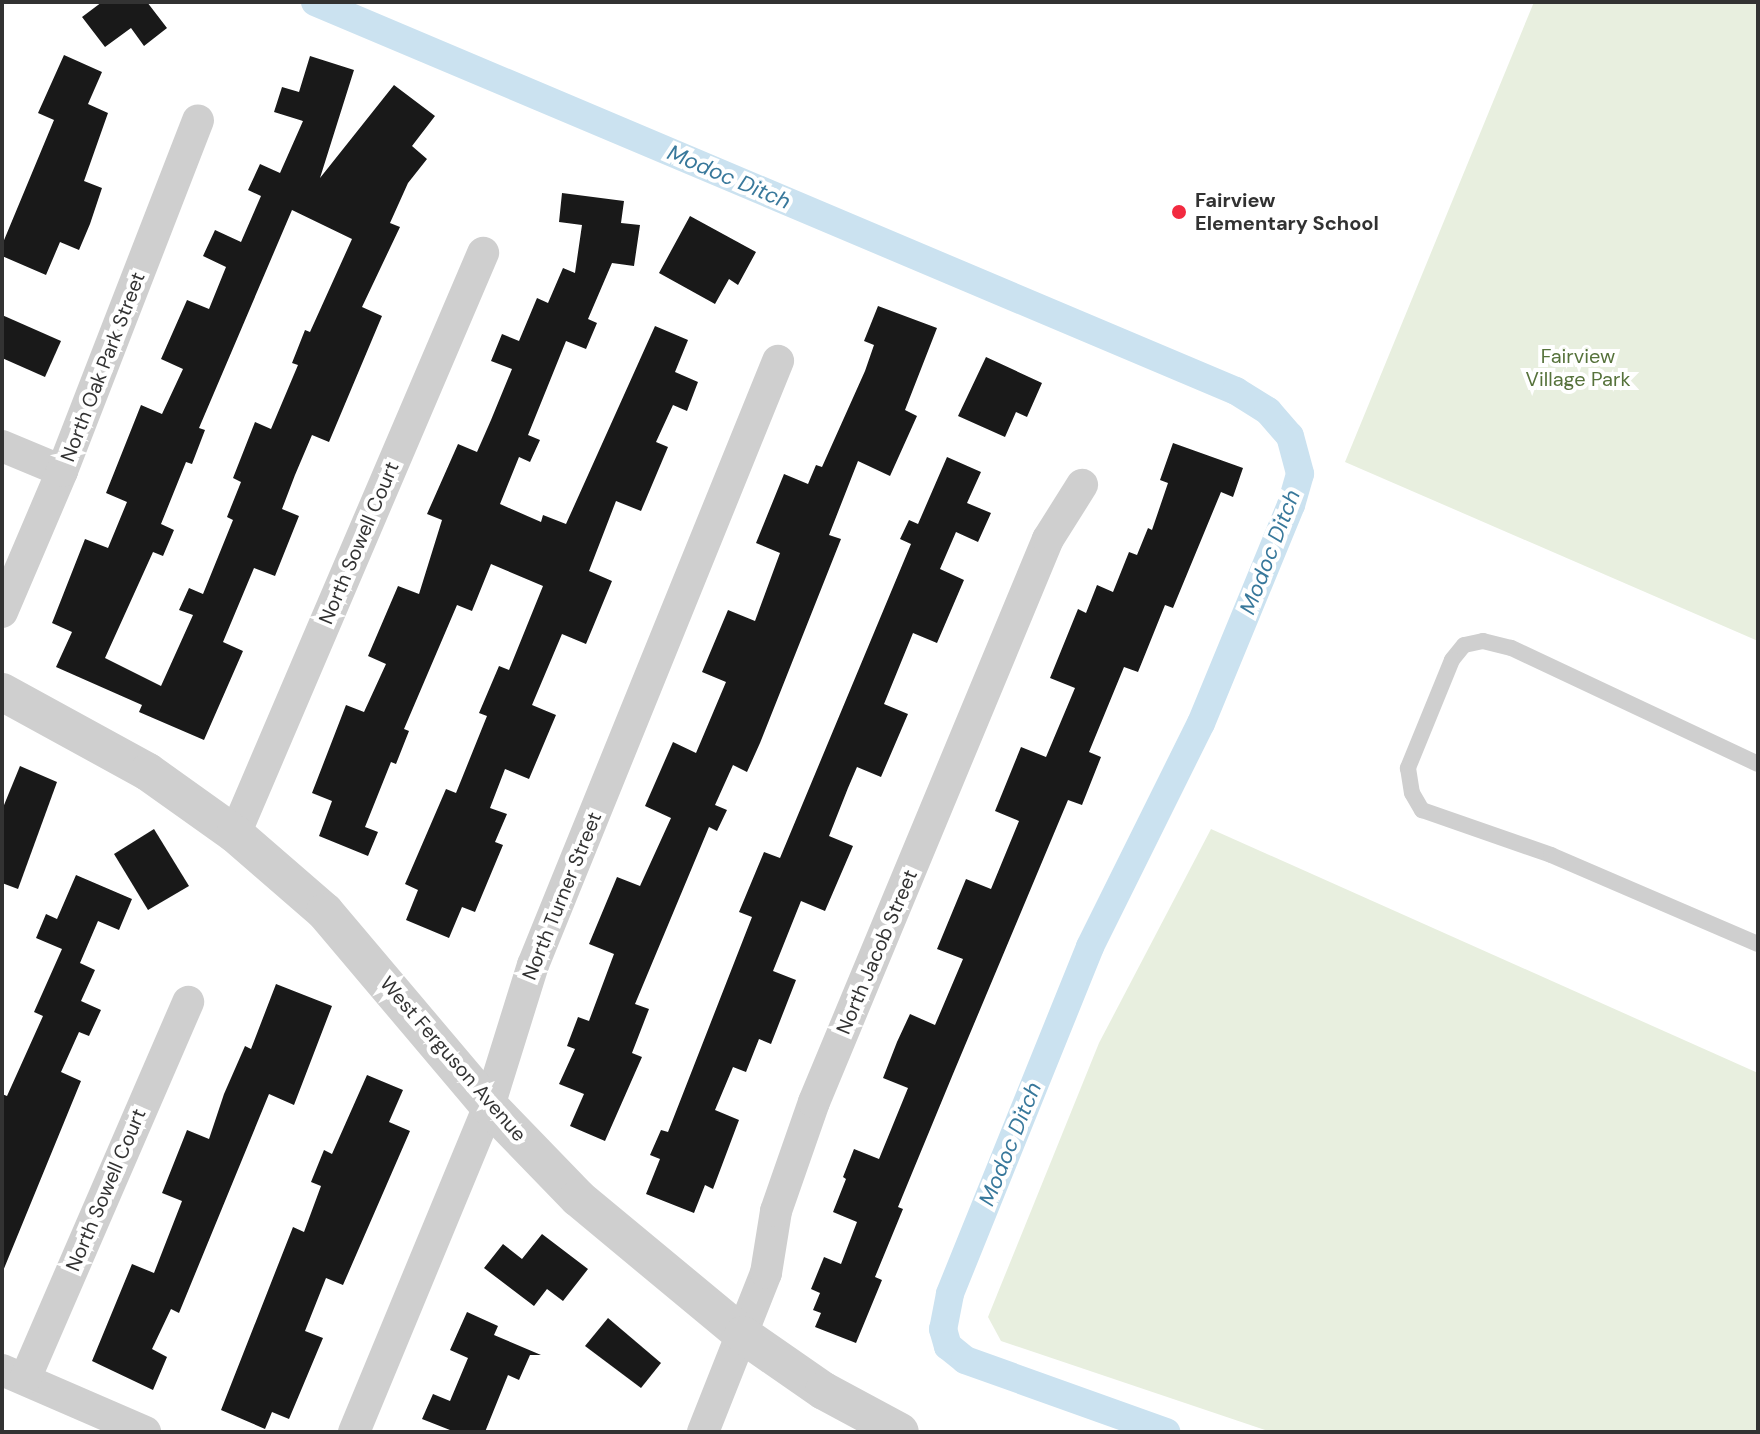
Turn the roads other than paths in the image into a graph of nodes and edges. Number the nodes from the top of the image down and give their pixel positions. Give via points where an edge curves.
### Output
1 (198, 120) dead end
2 (483, 253) dead end
3 (778, 361) dead end
4 (2, 446) edge
5 (62, 471) junction
6 (1082, 485) dead end
7 (2, 612) edge
8 (2, 692) edge
9 (1758, 764) edge
10 (235, 834) junction
11 (1758, 944) edge
12 (188, 1002) dead end
13 (489, 1106) junction
14 (743, 1335) junction
15 (13, 1374) edge
16 (145, 1432) edge
17 (354, 1432) edge
18 (703, 1432) edge
19 (900, 1432) edge

1 - 5 street, North Oak Park Street
2 - 10 street, North Sowell Court
3 - 13 street, North Turner Street via 533,965
4 - 5 street
5 - 7 street, North Oak Park Street
6 - 14 street, North Jacob Street via 1048,539 814,1102 785,1181 766,1273
8 - 10 street, West Ferguson Avenue via 148,772
9 - 11 lane via 1511,648 1483,641 1464,645 1452,660 1408,768 1412,793 1422,810 1551,855
10 - 13 street, West Ferguson Avenue via 325,912
12 - 15 street, North Sowell Court
13 - 14 street, West Ferguson Avenue via 578,1198
13 - 17 street, North Turner Street
14 - 18 street, North Jacob Street
14 - 19 street, West Ferguson Avenue via 824,1391
15 - 16 street

